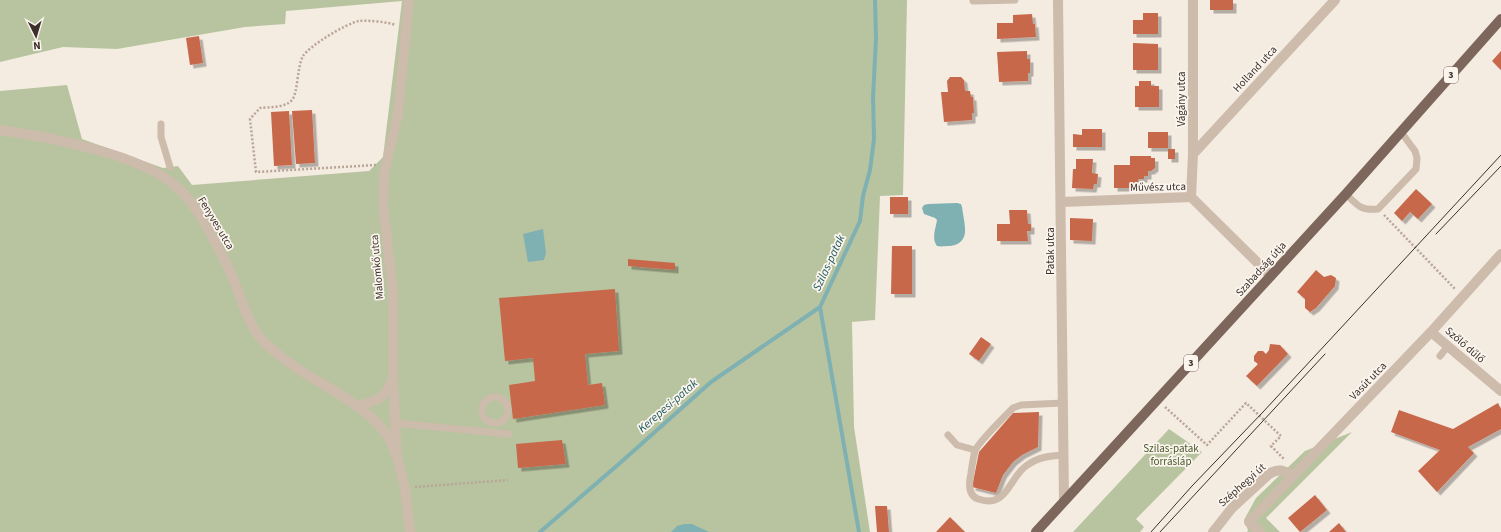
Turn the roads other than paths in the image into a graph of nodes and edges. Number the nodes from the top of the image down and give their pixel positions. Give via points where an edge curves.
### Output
1 (409, 0) edge
2 (1015, 0) edge
3 (1058, 0) edge
4 (1193, 0) edge
5 (973, 1) dead end
6 (1331, 2) edge
7 (1501, 19) edge
8 (161, 124) dead end
9 (0, 130) edge
10 (1401, 132) junction
11 (1193, 154) junction
12 (170, 167) dead end
13 (1346, 194) junction
14 (1191, 197) junction
15 (1062, 202) junction
16 (1501, 254) edge
17 (1271, 276) junction
18 (1432, 332) junction
19 (1442, 333) dead end
20 (1448, 346) junction
21 (1440, 356) dead end
22 (393, 378) junction
23 (1501, 392) edge
24 (1063, 403) junction
25 (356, 406) junction
26 (395, 423) junction
27 (493, 423) dead end
28 (492, 432) junction
29 (509, 434) dead end
30 (948, 435) dead end
31 (975, 450) junction
32 (1064, 455) junction
33 (397, 457) junction
34 (1294, 474) junction
35 (1064, 501) junction
36 (410, 532) edge
37 (1036, 532) edge
38 (1213, 532) edge
39 (1260, 532) edge

1 - 22 street, Malomkő utca via 398,113 384,174 383,204 393,292
2 - 5 lane
3 - 15 street, Patak utca
4 - 11 street, Vágány utca
6 - 11 street, Holland utca
7 - 10 main road, Szabadság útja / 3
8 - 12 lane via 161,137
9 - 25 street, Fenyves utca via 72,144 125,158 177,186 195,208 217,246 232,274 252,324 262,340 293,366
10 - 13 main road, Szabadság útja / 3
10 - 13 lane via 1415,151 1416,169 1378,209 1360,208
11 - 14 street, Vágány utca
13 - 17 main road, Szabadság útja / 3
14 - 15 street, Művész utca
14 - 17 street, Művész utca
15 - 24 street, Patak utca
16 - 18 street, Vasút utca
17 - 35 main road, Szabadság útja / 3
18 - 19 lane
18 - 20 street, Szőlő dűlő
18 - 34 street, Vasút utca
20 - 21 lane
20 - 23 street, Szőlő dűlő
22 - 25 street via 383,395 369,404
22 - 26 street, Malomkő utca
24 - 31 lane via 1021,405 1013,408
24 - 32 street, Patak utca
25 - 33 street, Fenyves utca via 380,427
26 - 28 lane
26 - 33 street, Malomkő utca
27 - 28 lane
28 - 29 lane
30 - 31 lane via 957,445
31 - 32 lane via 970,491 974,498 986,500 998,499 1004,495 1024,467 1037,459
32 - 35 street, Patak utca
33 - 36 street, Malomkő utca via 405,488
34 - 38 street, Széphegyi út via 1280,470 1269,474 1232,508
34 - 39 street, Vasút utca via 1249,522
35 - 37 main road, Szabadság útja / 3

